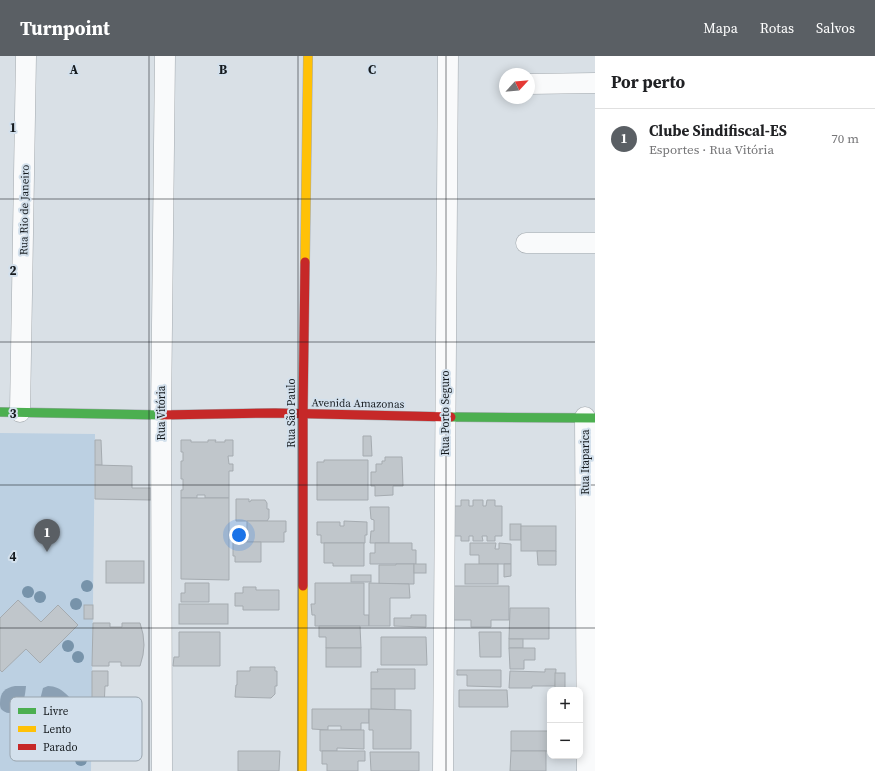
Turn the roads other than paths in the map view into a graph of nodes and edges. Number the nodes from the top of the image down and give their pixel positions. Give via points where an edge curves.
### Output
1 (26, 56) edge
2 (165, 56) edge
3 (308, 56) edge
4 (448, 56) edge
5 (595, 83) edge
6 (535, 84) edge
7 (526, 243) dead end
8 (595, 243) edge
9 (0, 412) edge
10 (20, 412) junction
11 (303, 414) junction
12 (161, 415) junction
13 (445, 417) junction
14 (590, 418) edge
15 (162, 771) edge
16 (302, 771) edge
17 (443, 771) edge
18 (587, 771) edge

1 - 10 street, Rua Rio de Janeiro
2 - 12 street, Rua Vitória
3 - 11 street, Rua São Paulo
4 - 13 street, Rua Porto Seguro
5 - 6 street
7 - 8 street
9 - 10 street, Avenida Amazonas
10 - 12 street, Avenida Amazonas
11 - 12 street, Avenida Amazonas
11 - 13 street, Avenida Amazonas
11 - 16 street, Rua São Paulo
12 - 15 street, Rua Vitória
13 - 14 street, Avenida Amazonas
13 - 17 street, Rua Porto Seguro
14 - 18 street, Rua Itaparica

